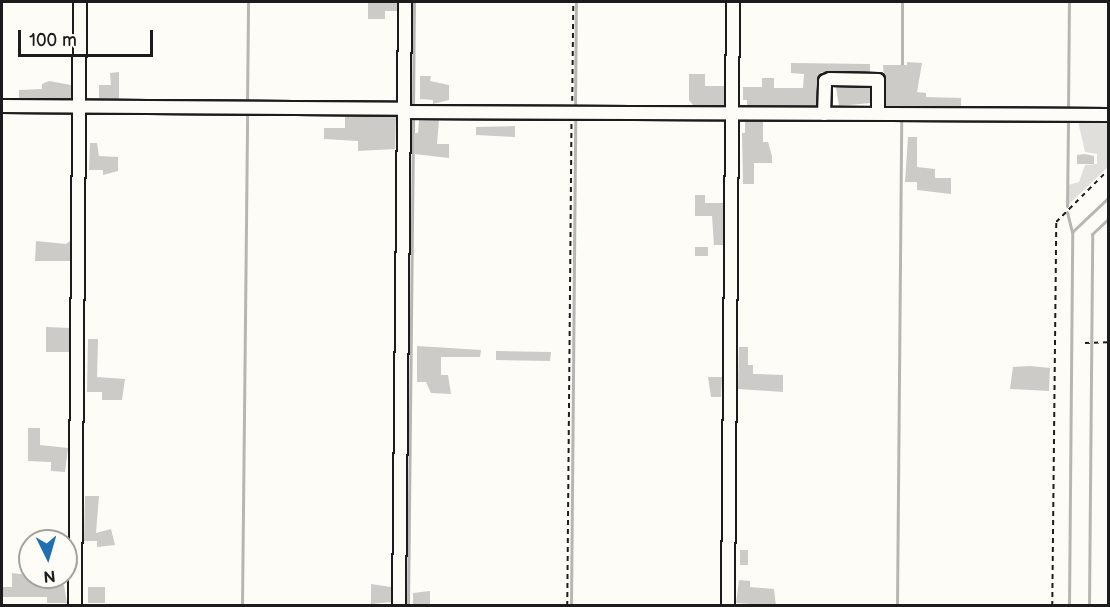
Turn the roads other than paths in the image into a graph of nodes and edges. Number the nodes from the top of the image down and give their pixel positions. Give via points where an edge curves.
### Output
1 (80, 2) edge
2 (405, 2) edge
3 (734, 2) edge
4 (2, 106) edge
5 (78, 107) junction
6 (408, 111) junction
7 (878, 113) junction
8 (733, 114) junction
9 (824, 114) junction
10 (1108, 115) edge
11 (75, 606) edge
12 (399, 606) edge
13 (728, 606) edge

1 - 5 street
2 - 6 street
3 - 8 street
4 - 5 street
5 - 6 street
5 - 11 street
6 - 8 street
6 - 12 street
7 - 9 street
7 - 9 street via 878,80 830,79 825,81
7 - 10 street
8 - 9 street
8 - 13 street

